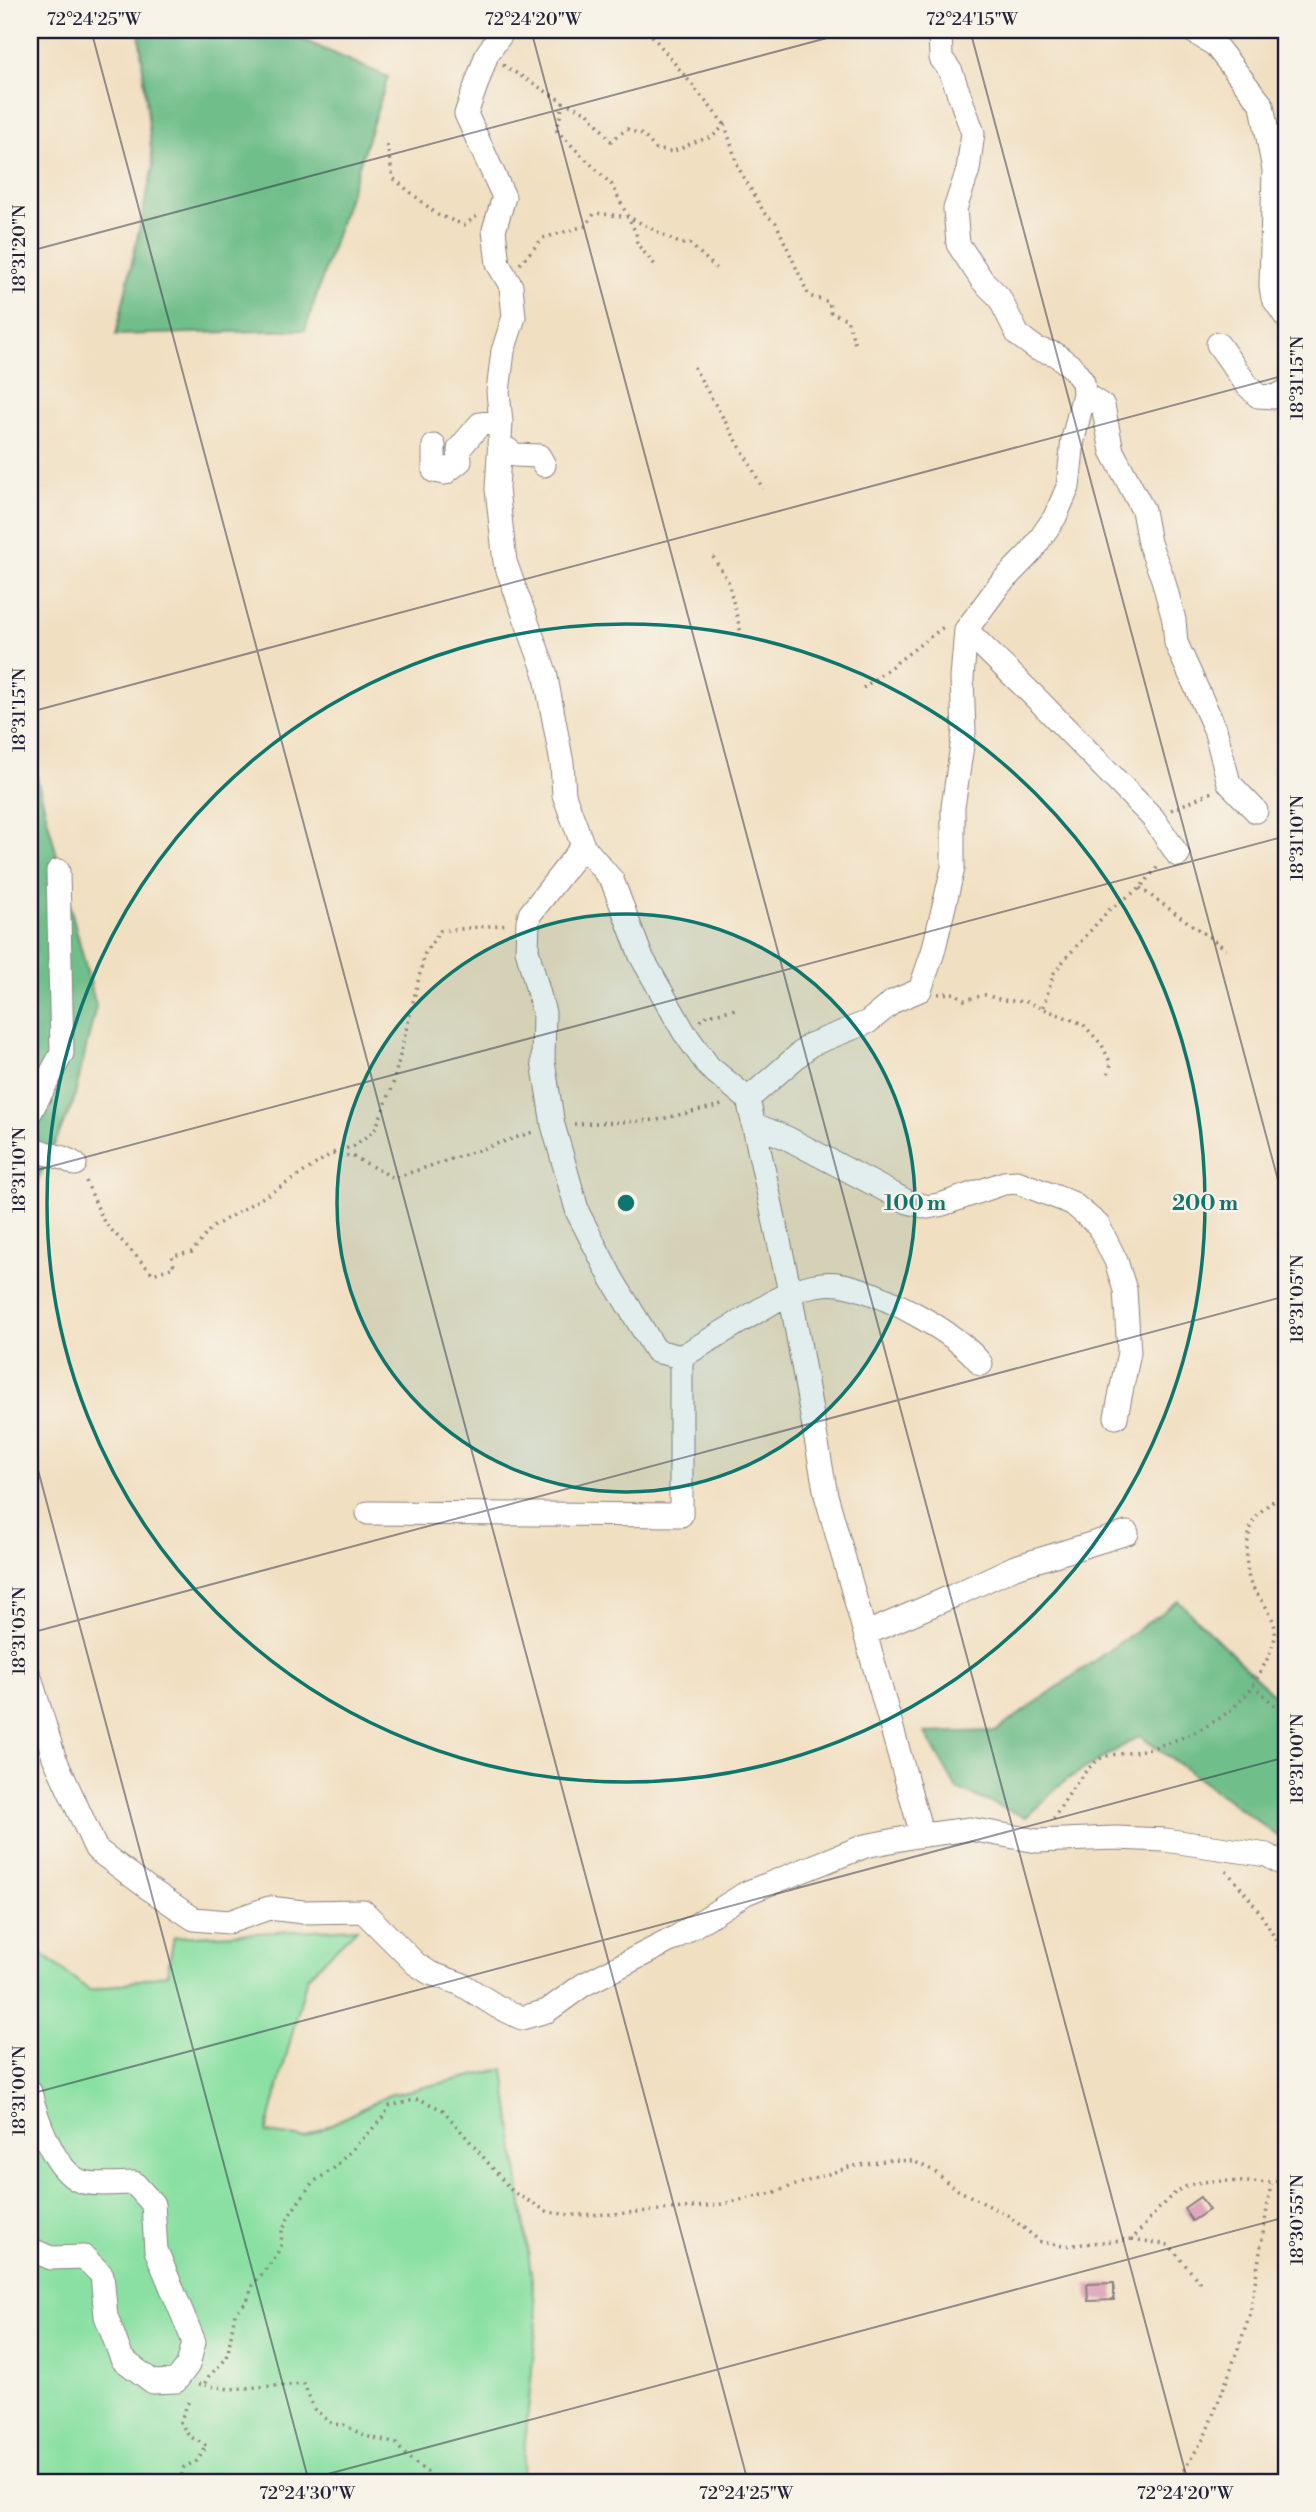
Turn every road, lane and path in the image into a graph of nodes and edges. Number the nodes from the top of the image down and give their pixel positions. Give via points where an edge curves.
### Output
1 (504, 30) edge
2 (650, 30) edge
3 (940, 30) edge
4 (1191, 30) edge
5 (487, 54) junction
6 (563, 102) junction
7 (725, 125) junction
8 (387, 145) dead end
9 (504, 197) junction
10 (629, 217) junction
11 (656, 266) dead end
12 (716, 268) dead end
13 (511, 286) junction
14 (1286, 317) edge
15 (1218, 344) dead end
16 (856, 348) dead end
17 (694, 367) dead end
18 (1286, 391) edge
19 (1084, 394) junction
20 (500, 432) junction
21 (434, 446) dead end
22 (544, 465) dead end
23 (763, 489) dead end
24 (713, 557) dead end
25 (966, 630) junction
26 (741, 633) dead end
27 (863, 688) dead end
28 (1229, 783) junction
29 (1256, 811) dead end
30 (1153, 818) junction
31 (583, 846) junction
32 (1178, 855) joint
33 (58, 870) dead end
34 (1140, 887) junction
35 (528, 921) junction
36 (1226, 949) dead end
37 (921, 985) junction
38 (1043, 1007) junction
39 (736, 1009) dead end
40 (684, 1032) junction
41 (1107, 1077) dead end
42 (748, 1099) junction
43 (30, 1113) edge
44 (753, 1124) junction
45 (553, 1125) junction
46 (30, 1146) edge
47 (331, 1154) junction
48 (75, 1164) joint
49 (790, 1292) junction
50 (681, 1357) junction
51 (981, 1364) dead end
52 (1116, 1417) dead end
53 (1286, 1491) edge
54 (368, 1513) dead end
55 (1126, 1533) dead end
56 (865, 1634) junction
57 (30, 1677) edge
58 (1253, 1685) junction
59 (1286, 1716) edge
60 (922, 1836) junction
61 (1037, 1841) junction
62 (1201, 1844) junction
63 (1286, 1866) edge
64 (1286, 1967) edge
65 (30, 2092) edge
66 (1286, 2179) edge
67 (1271, 2183) junction
68 (1132, 2239) junction
69 (30, 2249) edge
70 (1202, 2284) dead end
71 (176, 2382) junction
72 (204, 2385) junction
73 (180, 2482) edge
74 (440, 2482) edge
75 (1176, 2482) edge

1 - 5 street
2 - 7 path
3 - 19 street via 941,58 951,72 973,133 968,170 955,209 958,244 999,297 1018,335 1072,366 1083,382
4 - 14 street via 1215,45 1262,105 1274,170 1271,286
5 - 6 path
5 - 9 street via 466,114
6 - 7 path via 588,113 611,141 627,129 643,135 656,149 672,152 712,137
6 - 10 path via 556,131 612,185
7 - 16 path via 738,167 765,214 776,223 809,296 829,302 831,313 847,319
8 - 9 path via 393,178 438,215 464,225
9 - 13 street via 494,230 498,264
10 - 11 path via 637,244
10 - 12 path via 681,244 690,244
10 - 13 path via 595,214 585,226 543,238 520,265
13 - 20 street via 514,317 503,351 498,392
15 - 18 street via 1258,397 1275,397
17 - 23 path
19 - 25 street via 1068,487 1055,517
19 - 28 street via 1103,406 1112,451 1143,510 1174,620 1175,643 1215,729
20 - 21 street via 480,424 459,449 460,461 445,473 434,471
20 - 22 street via 515,455 539,456
20 - 31 street via 497,489 505,562 545,672 564,795
24 - 26 path via 728,581
25 - 27 path via 954,619
25 - 30 street
25 - 37 street via 964,732 953,807 953,868
28 - 29 street
28 - 30 path
30 - 32 street
31 - 35 street
31 - 40 street via 611,880 641,956
32 - 34 path via 1162,862
33 - 43 street via 62,1053
34 - 36 path
34 - 38 path via 1109,910 1065,959 1054,973
35 - 45 street via 527,950 544,1013 543,1061
35 - 47 path via 440,931 425,953 392,1088 375,1130 354,1146
37 - 38 path via 934,994 955,993 964,1000 985,995
37 - 42 street via 920,990 894,1001 868,1021 810,1045
38 - 41 path via 1089,1030 1111,1064
39 - 40 path via 708,1016
40 - 42 street via 709,1067
42 - 44 street
42 - 45 path via 657,1120
44 - 49 street
44 - 52 street via 908,1202 928,1207 1017,1182 1072,1203 1098,1225 1125,1290 1129,1352
45 - 47 path via 394,1178 352,1156
45 - 50 street via 578,1213 612,1279 656,1351
46 - 48 street via 41,1154 62,1155
47 - 48 path via 211,1228 192,1252 172,1256 174,1266 153,1274 104,1222
49 - 50 street
49 - 51 street via 837,1284 874,1295 945,1330
49 - 56 street via 826,1495
50 - 54 street via 681,1515
53 - 58 path via 1252,1524 1248,1578 1275,1629 1273,1647
55 - 56 street via 1015,1566
56 - 60 street
57 - 60 street via 54,1757 96,1849 148,1888 194,1919 229,1922 269,1908 363,1910 416,1964 522,2018 547,2011 583,1985 675,1938 746,1893 865,1846
58 - 59 path
58 - 61 path via 1221,1719 1205,1728 1140,1751 1100,1759
60 - 61 street via 970,1829
61 - 62 street via 1115,1838
62 - 63 street via 1267,1855
62 - 64 path via 1252,1899 1282,1951
65 - 71 street via 47,2142 79,2181 135,2183 153,2204 156,2250 194,2342 188,2365
66 - 67 path
67 - 68 path via 1203,2181 1178,2190
67 - 75 path via 1250,2314 1204,2438
68 - 70 path via 1169,2245
68 - 72 path via 1063,2246 1041,2242 1009,2216 913,2161 849,2167 772,2193 716,2204 615,2214 548,2211 513,2192 443,2110 419,2099 390,2106 333,2169 312,2183 282,2230 276,2256 235,2313 226,2358
69 - 71 street via 51,2258 84,2257 102,2275 106,2316 122,2359 153,2382
71 - 72 path
71 - 73 path via 189,2401 180,2422 189,2436 207,2446 197,2461 184,2467
72 - 74 path via 229,2389 304,2384 314,2409 332,2424 397,2444 403,2454

